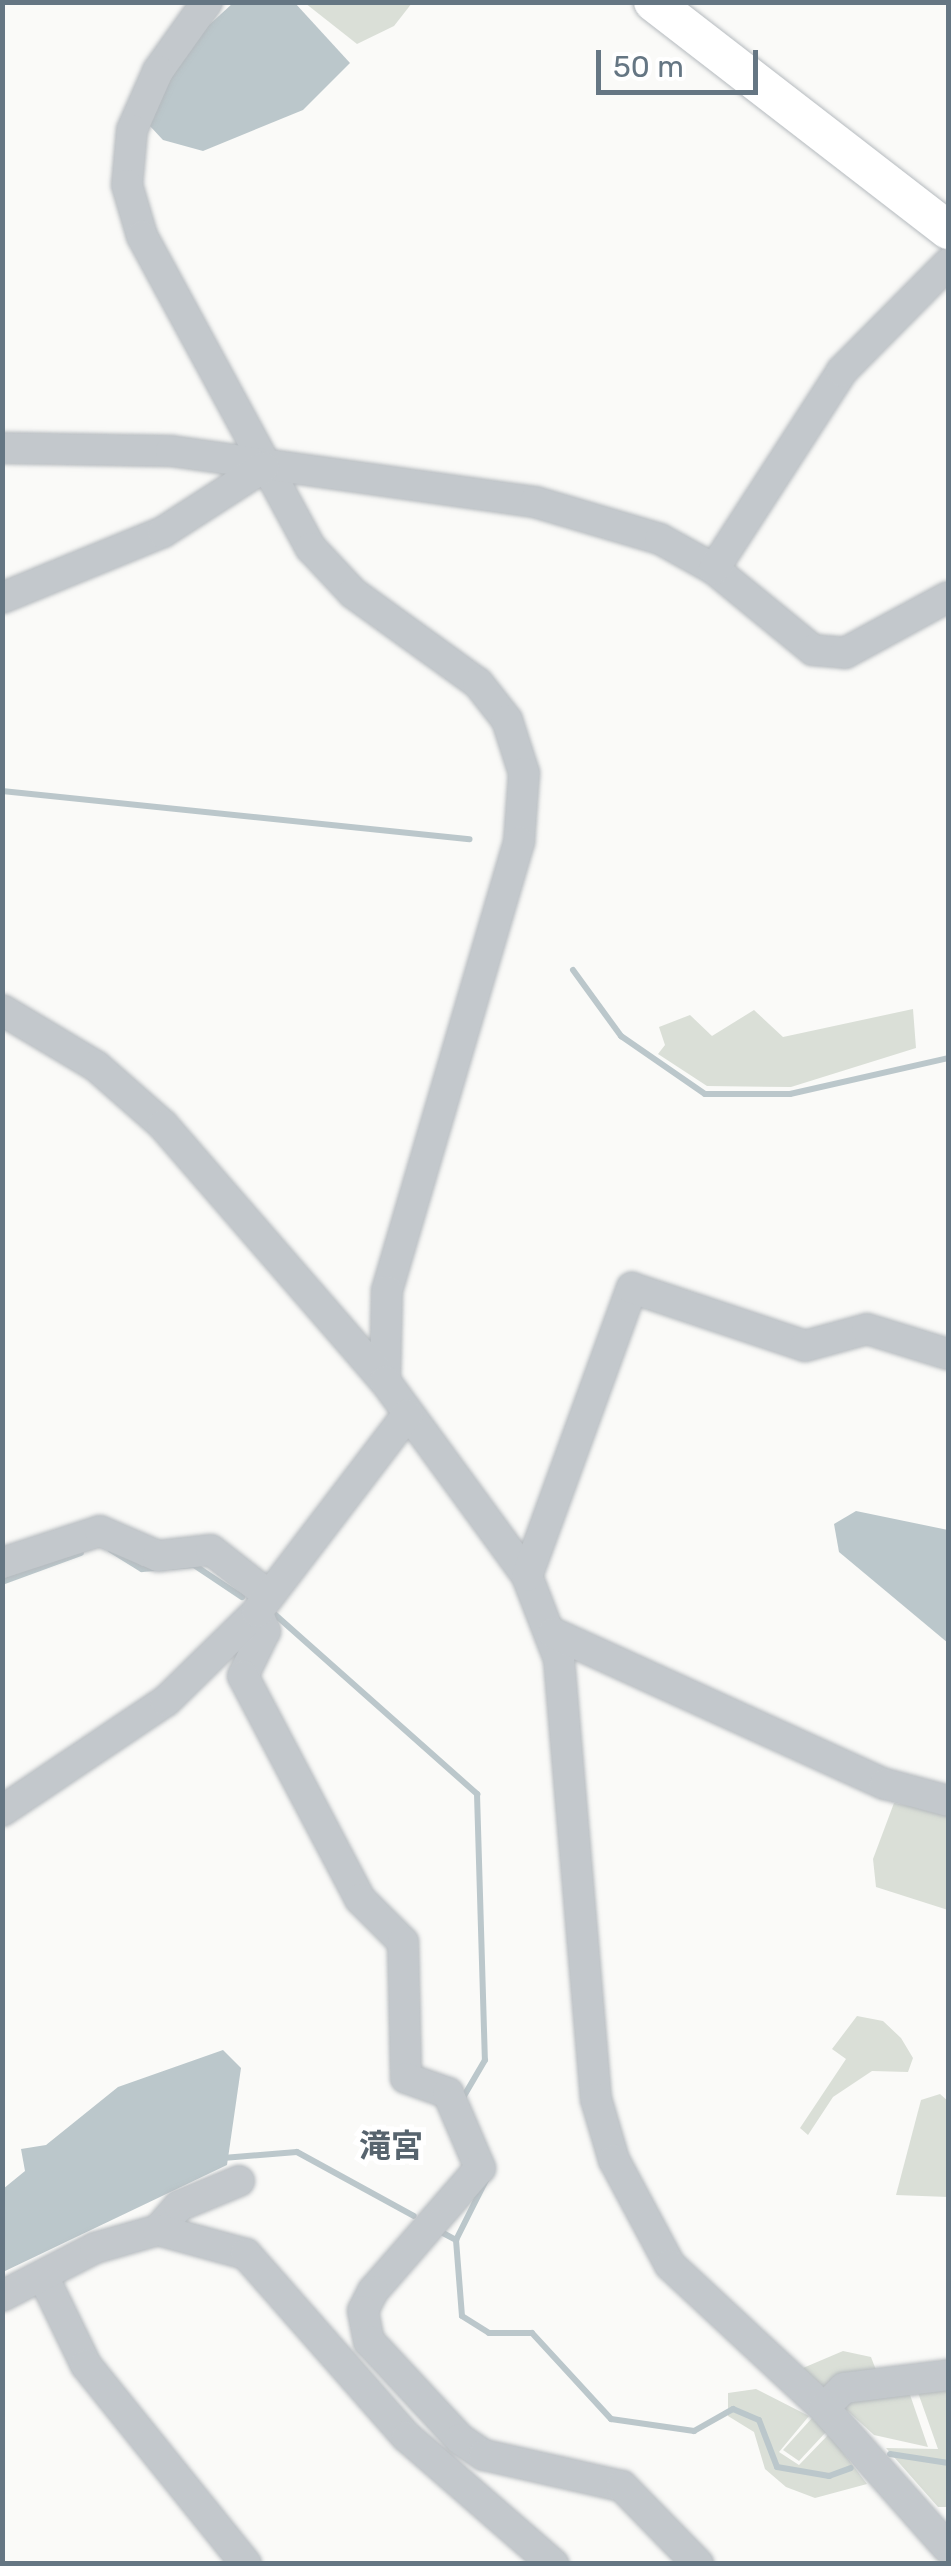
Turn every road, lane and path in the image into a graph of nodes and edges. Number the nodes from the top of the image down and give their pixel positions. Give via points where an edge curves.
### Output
1 (207, 2) edge
2 (652, 2) edge
3 (948, 230) edge
4 (948, 264) edge
5 (2, 448) edge
6 (264, 467) junction
7 (714, 569) junction
8 (2, 598) edge
9 (948, 598) edge
10 (2, 1010) edge
11 (948, 1354) edge
12 (385, 1381) junction
13 (407, 1415) junction
14 (2, 1564) edge
15 (527, 1576) junction
16 (262, 1603) junction
17 (553, 1633) junction
18 (948, 1801) edge
19 (2, 1811) edge
20 (239, 2181) dead end
21 (158, 2230) junction
22 (43, 2276) junction
23 (2, 2296) edge
24 (948, 2376) edge
25 (824, 2408) junction
26 (948, 2548) edge
27 (246, 2564) edge
28 (553, 2564) edge
29 (698, 2564) edge

1 - 6 street via 142,100 126,185 142,236
2 - 3 main road
4 - 7 street via 842,371
5 - 6 street via 170,451
6 - 7 street via 535,502 660,539
6 - 8 street via 163,532
6 - 12 street via 334,574 494,700 524,773 519,842 386,1291
7 - 9 street via 813,650 846,653
10 - 12 street via 96,1066 163,1125
11 - 15 street via 867,1329 806,1346 632,1288
12 - 13 street
13 - 15 street
13 - 16 street
14 - 16 street via 100,1531 158,1556 211,1550
15 - 17 street
16 - 19 street via 166,1701
16 - 29 street via 265,1631 243,1676 360,1899 403,1942 406,2078 448,2093 480,2168 373,2291 363,2312 369,2341 460,2440 484,2455 622,2486
17 - 18 street via 885,1784
17 - 25 street via 596,2100 614,2160 670,2266
20 - 21 street via 179,2206
21 - 22 street
21 - 28 street via 246,2254 383,2413
22 - 23 street
22 - 27 street via 86,2364
24 - 25 street via 844,2388
25 - 26 street

